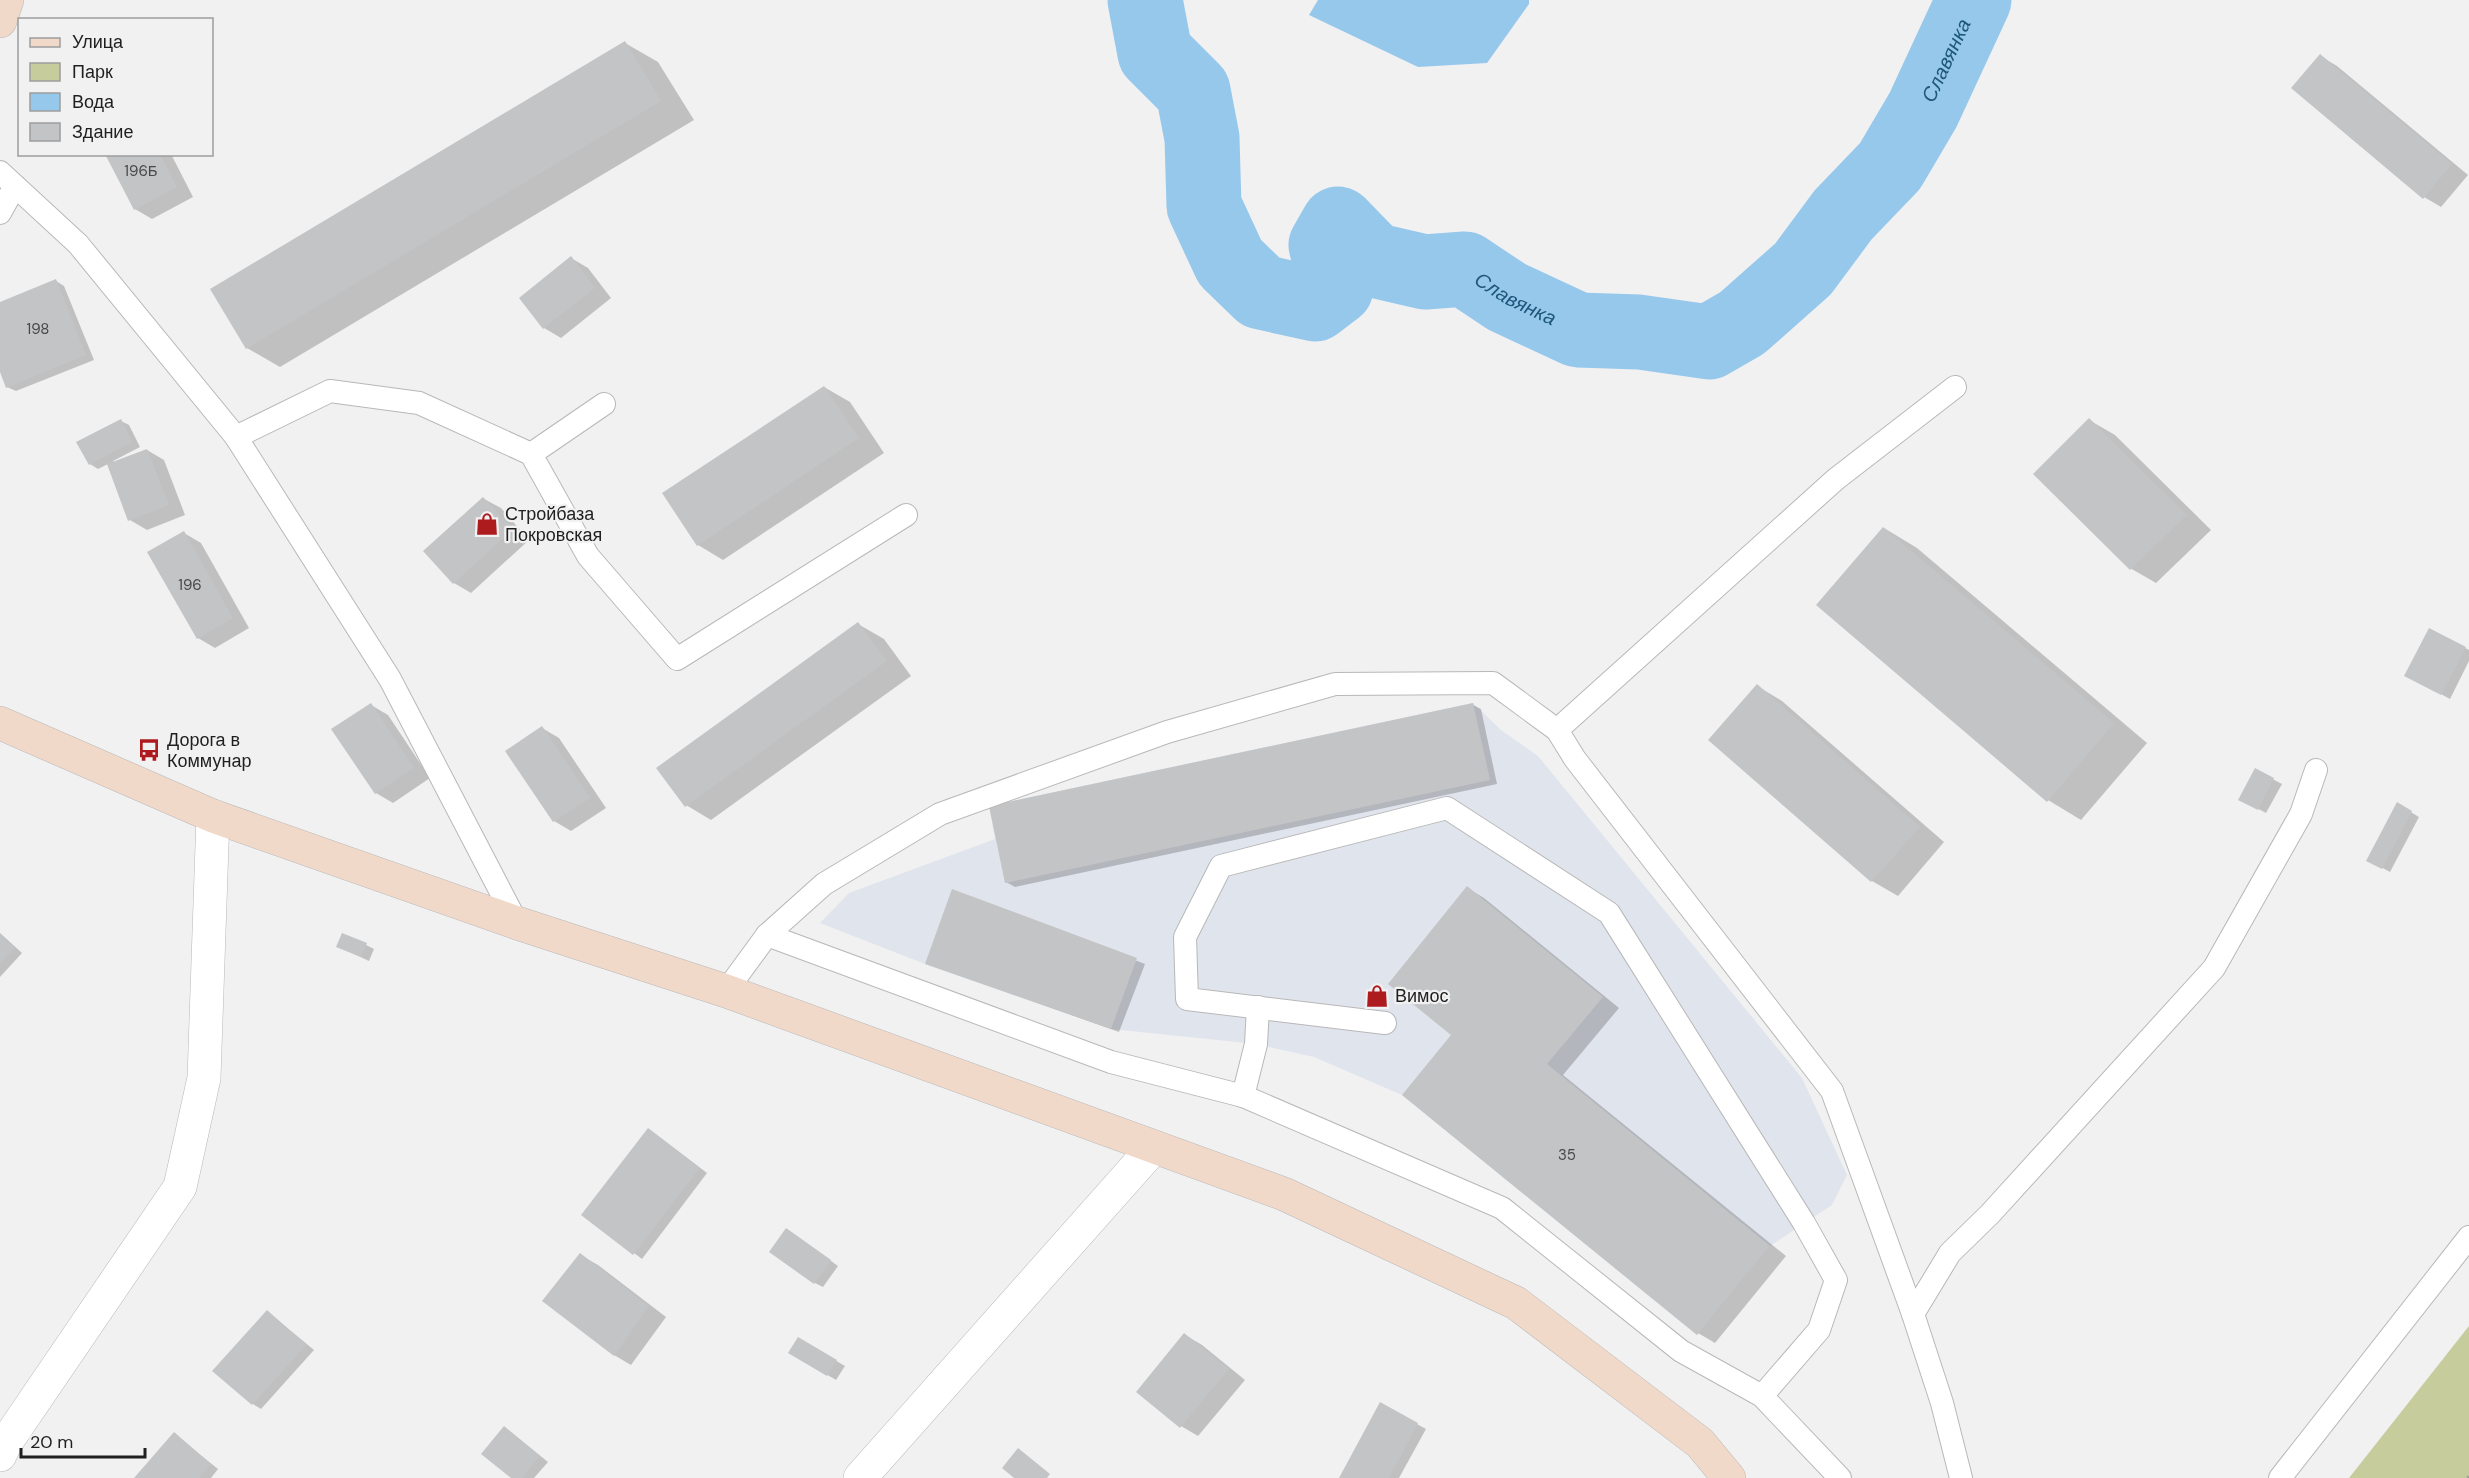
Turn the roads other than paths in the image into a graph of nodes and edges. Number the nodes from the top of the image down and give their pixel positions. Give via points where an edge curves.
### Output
1 (7, 0) edge
2 (0, 21) edge
3 (8, 179) edge
4 (0, 213) edge
5 (1955, 387) dead end
6 (604, 404) dead end
7 (236, 437) junction
8 (531, 454) junction
9 (906, 515) dead end
10 (0, 723) edge
11 (1557, 730) junction
12 (2316, 770) dead end
13 (213, 816) junction
14 (518, 922) junction
15 (767, 935) junction
16 (726, 991) junction
17 (1258, 1007) junction
18 (1385, 1023) dead end
19 (1243, 1096) junction
20 (1154, 1147) junction
21 (2469, 1237) edge
22 (1913, 1314) junction
23 (1762, 1396) junction
24 (0, 1455) edge
25 (860, 1478) edge
26 (1729, 1478) edge
27 (1840, 1478) edge
28 (1961, 1478) edge
29 (2280, 1478) edge

1 - 2 main road
3 - 4 lane
3 - 7 lane via 78,244
5 - 11 lane via 1836,479
6 - 8 lane
7 - 8 lane via 330,391 419,403
7 - 14 lane via 390,679
8 - 9 lane via 588,556 677,659
10 - 13 main road
11 - 15 lane via 1493,683 1335,684 1167,732 940,814 824,884
11 - 22 lane via 1575,759 1832,1091
12 - 22 lane via 2301,814 2214,968 1950,1253
13 - 14 main road
13 - 24 street via 204,1078 180,1187
14 - 16 main road
15 - 16 lane
15 - 19 lane via 1111,1062
16 - 20 main road
17 - 18 lane
17 - 19 lane via 1256,1044
17 - 23 lane via 1187,999 1185,937 1221,866 1447,808 1609,913 1836,1280 1819,1330
19 - 23 lane via 1502,1208 1681,1351
20 - 25 street
20 - 26 main road via 1284,1194 1516,1303 1700,1443
21 - 29 lane
22 - 28 lane
23 - 27 lane

